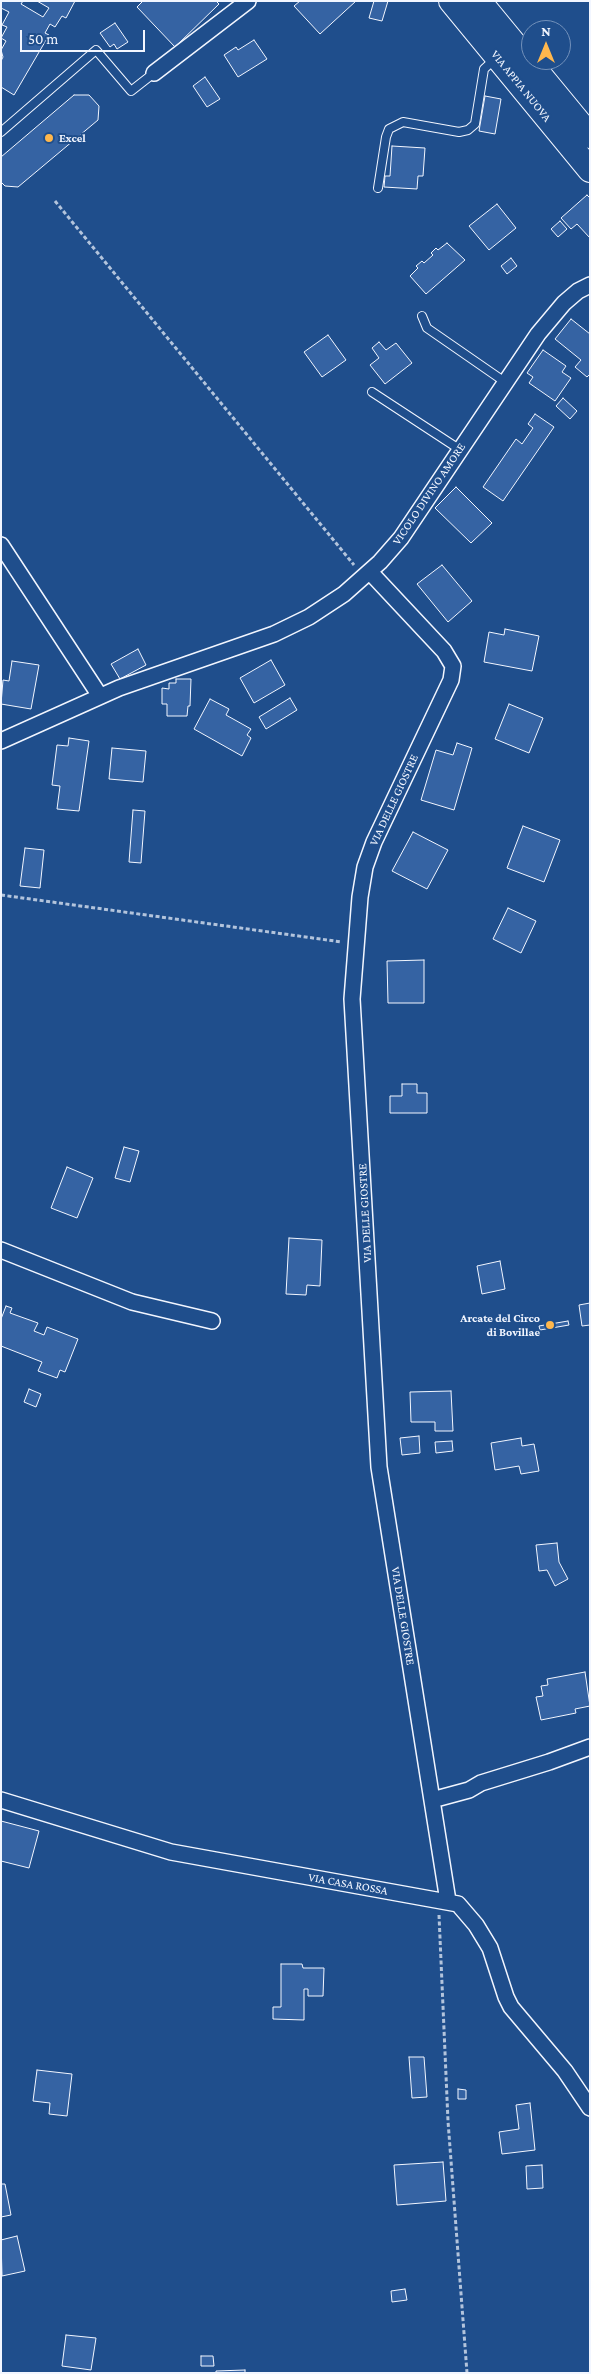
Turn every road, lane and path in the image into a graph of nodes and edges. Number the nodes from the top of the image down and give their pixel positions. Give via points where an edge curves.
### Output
1 (248, 1) edge
2 (451, 1) edge
3 (479, 1) edge
4 (497, 57) junction
5 (154, 73) joint
6 (1, 132) edge
7 (590, 136) edge
8 (590, 170) edge
9 (378, 188) dead end
10 (55, 201) dead end
11 (590, 285) edge
12 (422, 316) dead end
13 (505, 382) junction
14 (372, 392) dead end
15 (459, 449) junction
16 (1, 545) edge
17 (367, 574) junction
18 (100, 696) junction
19 (1, 740) edge
20 (1, 895) edge
21 (355, 943) junction
22 (1, 1250) edge
23 (212, 1321) dead end
24 (590, 1747) edge
25 (1, 1800) edge
26 (432, 1800) junction
27 (443, 1900) junction
28 (590, 2108) edge
29 (467, 2373) edge

1 - 5 street
2 - 4 main road, VIA APPIA NUOVA
3 - 7 main road, VIA APPIA NUOVA
4 - 8 main road, VIA APPIA NUOVA
4 - 9 lane via 484,69 475,124 468,130 459,132 403,122 389,129
5 - 6 lane via 131,91 96,50
10 - 17 path
11 - 13 street, VICOLO DIVINO AMORE via 573,294 559,308
12 - 13 lane via 427,328
13 - 15 street, VICOLO DIVINO AMORE
14 - 15 lane
15 - 17 street, VICOLO DIVINO AMORE via 401,538
16 - 18 street
17 - 18 street, VICOLO DIVINO AMORE via 309,618 274,634
17 - 21 street, VIA DELLE GIOSTRE via 444,651 452,662 453,671 368,857 360,890
18 - 19 street, VICOLO DIVINO AMORE
20 - 21 path
21 - 26 street, VIA DELLE GIOSTRE via 353,1030 376,1436 382,1493
22 - 23 street via 132,1302
24 - 26 street
25 - 27 street, VIA CASA ROSSA via 171,1852
26 - 27 street, VIA DELLE GIOSTRE
27 - 28 street, VIA CASA ROSSA via 458,1904 481,1932 512,2007 565,2071
27 - 29 path via 448,2120

